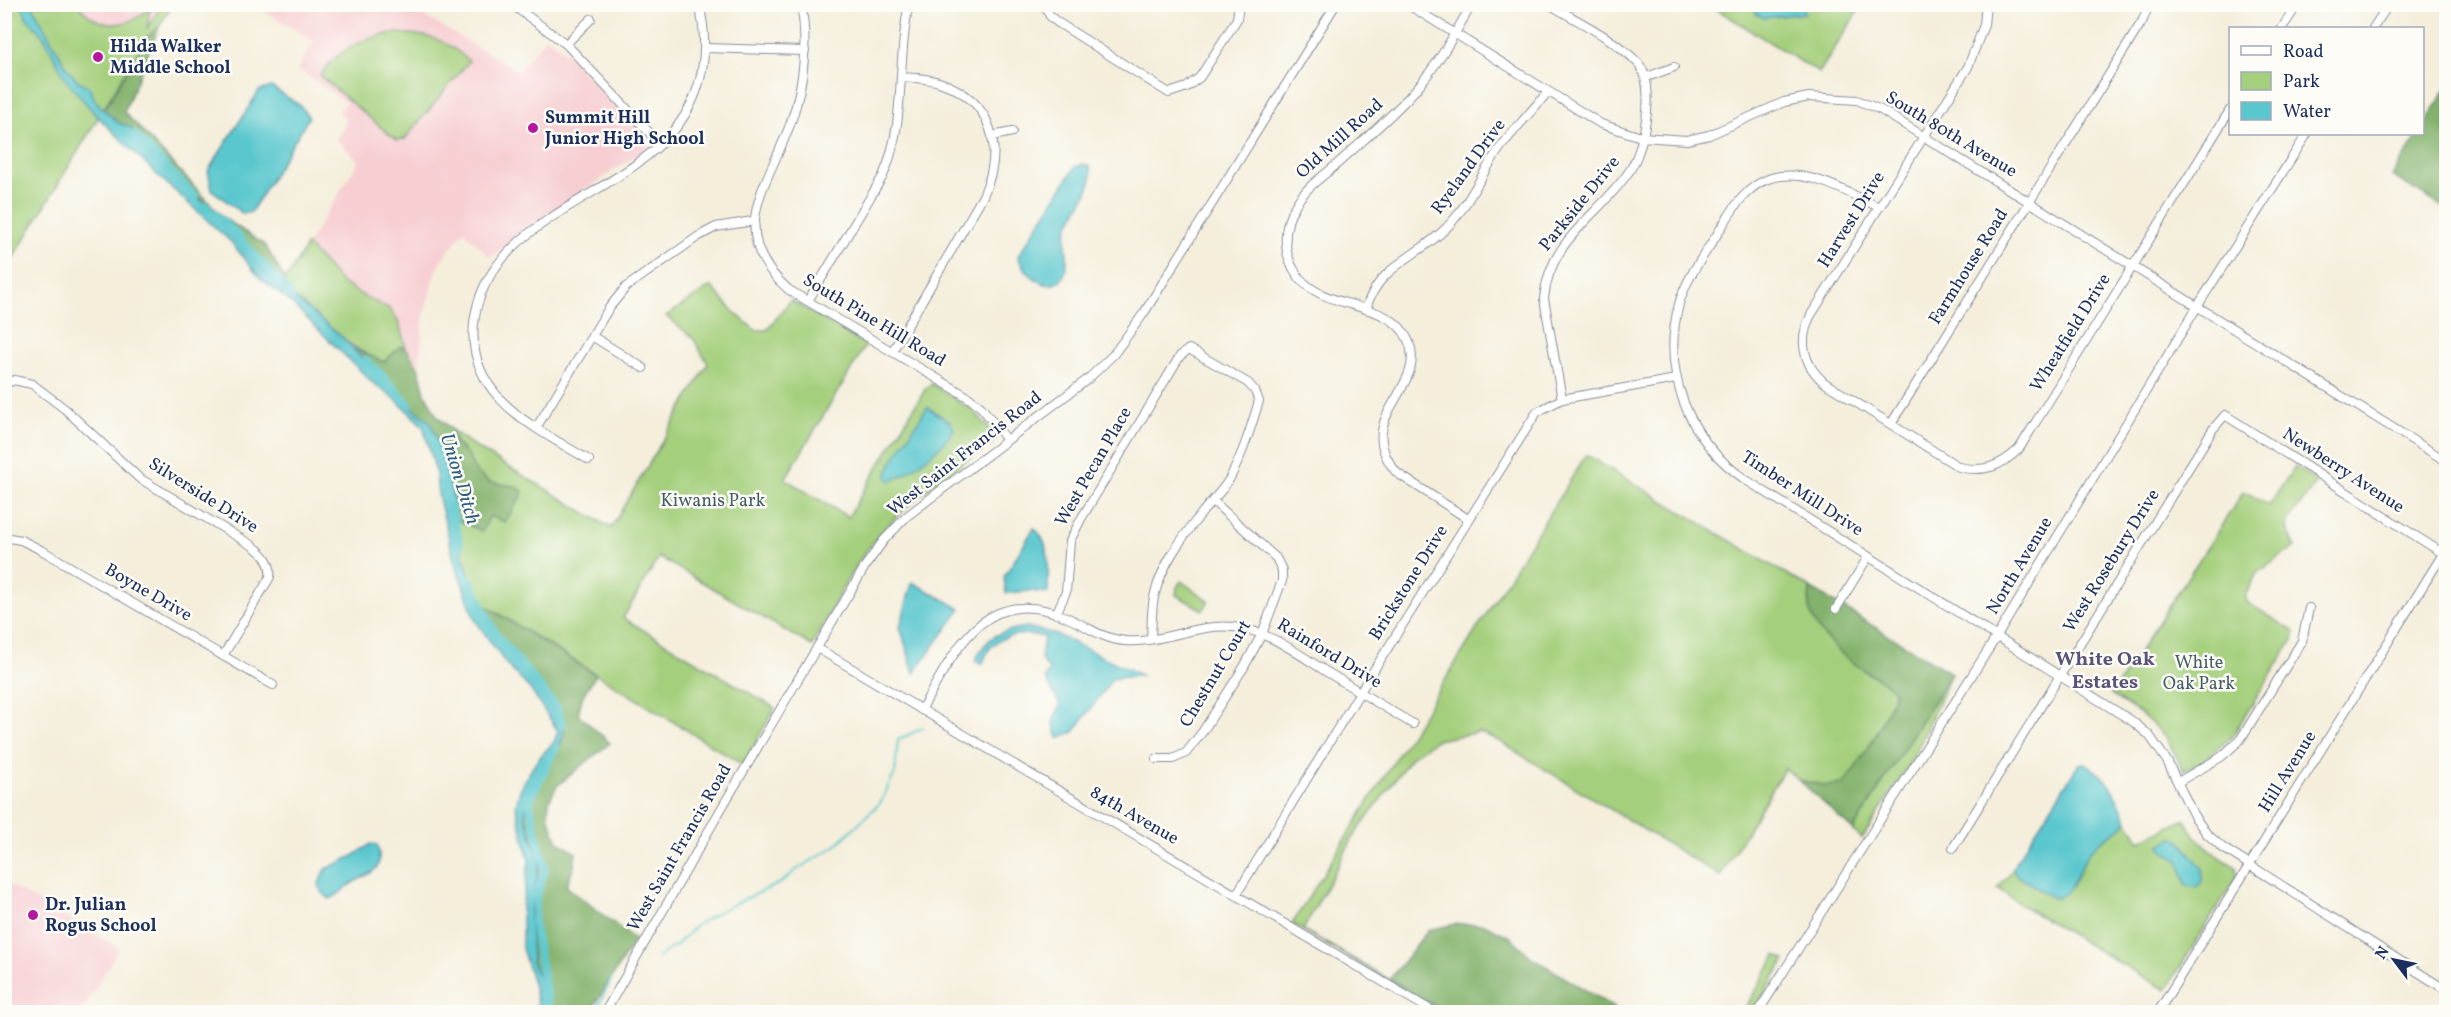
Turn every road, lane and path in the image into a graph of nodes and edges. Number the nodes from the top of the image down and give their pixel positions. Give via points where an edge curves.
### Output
1 (511, 4) edge
2 (699, 4) edge
3 (801, 4) edge
4 (909, 4) edge
5 (1044, 4) edge
6 (1239, 4) edge
7 (1336, 4) edge
8 (1407, 4) edge
9 (1472, 4) edge
10 (1549, 4) edge
11 (1986, 4) edge
12 (2149, 4) edge
13 (2298, 4) edge
14 (2389, 4) edge
15 (591, 19) dead end
16 (2283, 27) edge
17 (2374, 27) edge
18 (1454, 34) junction
19 (566, 44) junction
20 (705, 48) junction
21 (805, 51) junction
22 (1674, 67) dead end
23 (901, 77) junction
24 (1647, 77) junction
25 (1548, 92) junction
26 (2229, 113) edge
27 (1012, 132) dead end
28 (2306, 135) edge
29 (993, 136) junction
30 (1924, 136) junction
31 (1641, 137) junction
32 (660, 144) junction
33 (2029, 202) junction
34 (1879, 207) junction
35 (753, 221) junction
36 (2132, 266) junction
37 (808, 301) junction
38 (2197, 307) junction
39 (1366, 309) junction
40 (592, 336) junction
41 (892, 352) junction
42 (643, 368) dead end
43 (1676, 379) junction
44 (4, 385) edge
45 (1562, 399) junction
46 (2225, 415) joint
47 (1892, 424) junction
48 (536, 428) junction
49 (1007, 440) junction
50 (589, 460) dead end
51 (2446, 461) edge
52 (1214, 502) junction
53 (1468, 519) junction
54 (4, 537) edge
55 (2445, 552) edge
56 (1868, 556) junction
57 (2309, 608) dead end
58 (1836, 609) dead end
59 (1056, 614) junction
60 (1262, 634) junction
61 (1997, 636) junction
62 (1151, 639) junction
63 (817, 648) junction
64 (223, 656) junction
65 (2060, 676) junction
66 (273, 685) dead end
67 (1360, 692) junction
68 (921, 710) junction
69 (1413, 724) dead end
70 (1156, 759) dead end
71 (2178, 782) junction
72 (1953, 848) dead end
73 (2248, 866) junction
74 (1236, 895) junction
75 (2446, 990) edge
76 (605, 1012) edge
77 (1434, 1012) edge
78 (1758, 1012) edge
79 (2158, 1012) edge

1 - 19 street
2 - 20 street
3 - 21 street, South Pine Hill Road
4 - 23 street
5 - 6 street via 1057,22 1168,93 1187,87 1200,77 1237,19
7 - 49 street, West Saint Francis Road via 1128,337 1088,379
8 - 18 street, South 80th Avenue
9 - 18 street, Old Mill Road
10 - 24 street via 1624,51 1639,63
11 - 30 street, Harvest Drive via 1984,25 1968,68
12 - 33 street, Farmhouse Road via 2143,20
13 - 16 street
14 - 17 street
15 - 19 street
18 - 25 street, South 80th Avenue
18 - 39 street, Old Mill Road via 1419,86 1311,187 1296,203 1289,220 1287,258 1298,276 1310,289 1327,298
19 - 32 street
20 - 21 street
20 - 32 street via 698,87 675,129
21 - 35 street, South Pine Hill Road via 792,120 757,200
22 - 24 street
23 - 29 street via 938,82 957,90 972,100
23 - 37 street via 898,126 890,161
24 - 31 street, Parkside Drive via 1648,98
25 - 31 street, South 80th Avenue via 1601,124
25 - 39 street, Ryeland Drive via 1500,149 1443,232 1383,275
26 - 36 street, Wheatfield Drive
27 - 29 street
28 - 38 street, North Avenue
29 - 41 street via 995,158 983,196
30 - 31 street, South 80th Avenue via 1857,99 1809,97 1784,102 1709,135 1687,140
30 - 33 street, South 80th Avenue
30 - 34 street, Harvest Drive
31 - 45 street, Parkside Drive via 1629,172 1569,239 1547,275 1544,299
32 - 48 street via 526,236 502,258 481,291 473,330 481,370 501,402
33 - 36 street, South 80th Avenue
33 - 47 street, Farmhouse Road
34 - 43 street, Timber Mill Drive via 1818,180 1795,176 1771,178 1739,201 1691,276 1680,304 1675,330
34 - 47 street, Harvest Drive via 1811,315 1803,342 1806,359 1816,375
35 - 37 street, South Pine Hill Road via 759,248 778,281
35 - 40 street via 716,227 639,278 617,296
36 - 38 street, South 80th Avenue
36 - 47 street, Wheatfield Drive via 2019,449 2008,459 1993,468 1959,467
37 - 41 street, South Pine Hill Road
38 - 51 street, South 80th Avenue
38 - 61 street, North Avenue
39 - 53 street, Old Mill Road via 1397,324 1408,339 1412,357 1404,386 1383,424 1382,448 1388,463 1397,473
40 - 42 street
40 - 48 street
41 - 49 street, South Pine Hill Road via 982,408
43 - 45 street, Brickstone Drive
43 - 56 street, Timber Mill Drive via 1691,421 1728,466
44 - 64 street, Silverside Drive via 14,380 32,384 139,478 265,557 270,577
45 - 53 street, Brickstone Drive via 1537,412
46 - 55 street, Newberry Avenue
46 - 65 street, West Rosebury Drive via 2212,429
48 - 50 street
49 - 63 street, West Saint Francis Road via 932,495 884,540
52 - 59 street, West Pecan Place via 1241,455 1259,400 1248,384 1189,349 1180,356 1081,519 1070,541 1066,592
52 - 60 street, Chestnut Court via 1275,558 1282,570 1282,581
52 - 62 street via 1185,534 1164,566 1154,595
53 - 67 street, Brickstone Drive
54 - 64 street, Boyne Drive via 43,551
55 - 73 street, Hill Avenue
56 - 58 street
56 - 61 street, Timber Mill Drive
57 - 71 street via 2302,641 2240,740 2221,757
59 - 62 street, Rainford Drive via 1109,639
59 - 68 street, Rainford Drive via 1031,607 987,618 960,644
60 - 62 street, Rainford Drive via 1231,626
60 - 67 street, Rainford Drive
60 - 70 street, Chestnut Court via 1186,753 1173,759
61 - 65 street, Timber Mill Drive
61 - 78 street, North Avenue
63 - 68 street, 84th Avenue
63 - 76 street, West Saint Francis Road
64 - 66 street, Boyne Drive
65 - 71 street, Timber Mill Drive via 2149,735
65 - 72 street, West Rosebury Drive
67 - 69 street, Rainford Drive
67 - 74 street, Brickstone Drive
68 - 74 street, 84th Avenue
71 - 73 street, Timber Mill Drive via 2194,816 2208,834
73 - 75 street, Timber Mill Drive
73 - 79 street, Hill Avenue
74 - 77 street, 84th Avenue

